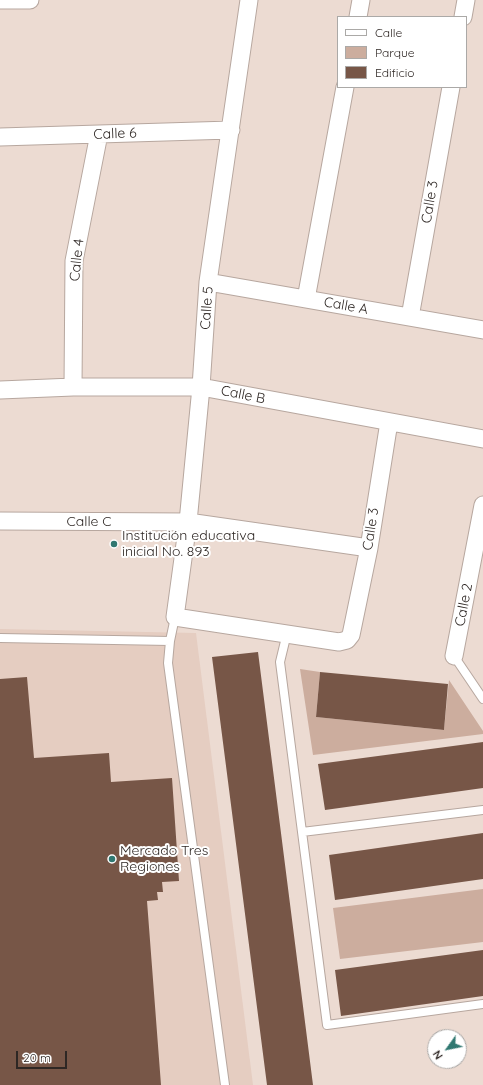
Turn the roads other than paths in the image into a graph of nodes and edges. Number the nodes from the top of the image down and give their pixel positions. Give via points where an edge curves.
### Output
1 (0, 0) edge
2 (30, 0) edge
3 (249, 0) edge
4 (361, 0) edge
5 (466, 0) edge
6 (358, 16) edge
7 (463, 16) edge
8 (345, 88) edge
9 (451, 88) edge
10 (231, 130) junction
11 (99, 134) junction
12 (0, 137) edge
13 (208, 282) junction
14 (306, 299) junction
15 (410, 317) junction
16 (483, 330) edge
17 (73, 387) junction
18 (201, 387) junction
19 (0, 390) edge
20 (389, 422) junction
21 (483, 440) edge
22 (483, 506) edge
23 (0, 521) edge
24 (188, 522) junction
25 (368, 548) junction
26 (477, 567) edge
27 (175, 616) junction
28 (287, 633) junction
29 (0, 638) edge
30 (170, 641) junction
31 (454, 656) joint
32 (483, 699) edge
33 (483, 810) edge
34 (302, 832) junction
35 (483, 1004) edge
36 (225, 1085) edge

1 - 2 street
3 - 10 street, Calle 5
4 - 6 street
5 - 7 street
8 - 14 street
9 - 15 street, Calle 3
10 - 11 street, Calle 6
10 - 13 street, Calle 5
11 - 12 street, Calle 6
11 - 17 street, Calle 4 via 74,261
13 - 14 street, Calle A
13 - 18 street, Calle 5
14 - 15 street, Calle A
15 - 16 street, Calle A
17 - 18 street, Calle B
17 - 19 street, Calle B
18 - 20 street, Calle B
18 - 24 street, Calle 5
20 - 21 street, Calle B
20 - 25 street, Calle 3
22 - 26 street, Calle 2
23 - 24 street, Calle C
24 - 25 street, Calle C
24 - 27 street, Calle 5
25 - 28 street, Calle 3 via 351,635 339,642
26 - 31 street, Calle 2
27 - 28 street
27 - 30 lane
28 - 34 lane via 280,662
29 - 30 lane
30 - 36 lane via 168,663 171,694
31 - 32 lane
33 - 34 lane
34 - 35 lane via 327,1025

